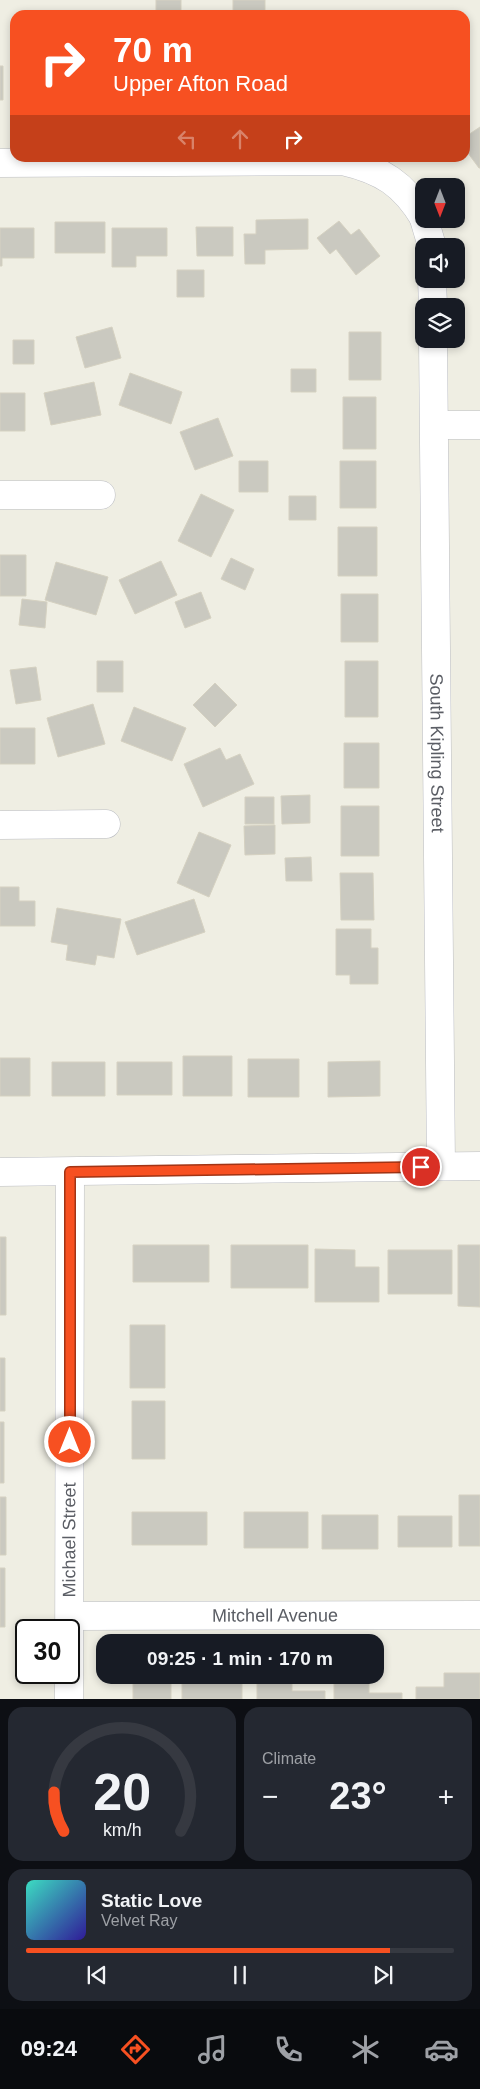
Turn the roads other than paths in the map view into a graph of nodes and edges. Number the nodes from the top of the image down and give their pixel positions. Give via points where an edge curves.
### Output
1 (172, 162) edge
2 (347, 162) edge
3 (0, 163) edge
4 (415, 202) edge
5 (433, 348) edge
6 (434, 425) junction
7 (480, 425) edge
8 (0, 495) edge
9 (100, 495) dead end
10 (106, 824) dead end
11 (0, 825) edge
12 (440, 1166) junction
13 (480, 1166) edge
14 (0, 1172) edge
15 (70, 1172) junction
16 (480, 1615) edge
17 (70, 1616) junction
18 (68, 1699) edge

1 - 3 street
2 - 4 street via 380,172
5 - 6 street, South Kipling Street
6 - 7 street
6 - 12 street, South Kipling Street
8 - 9 street
10 - 11 street
12 - 13 street
12 - 15 street
14 - 15 street
15 - 17 street, Michael Street
16 - 17 street, Mitchell Avenue
17 - 18 street, Michael Street

